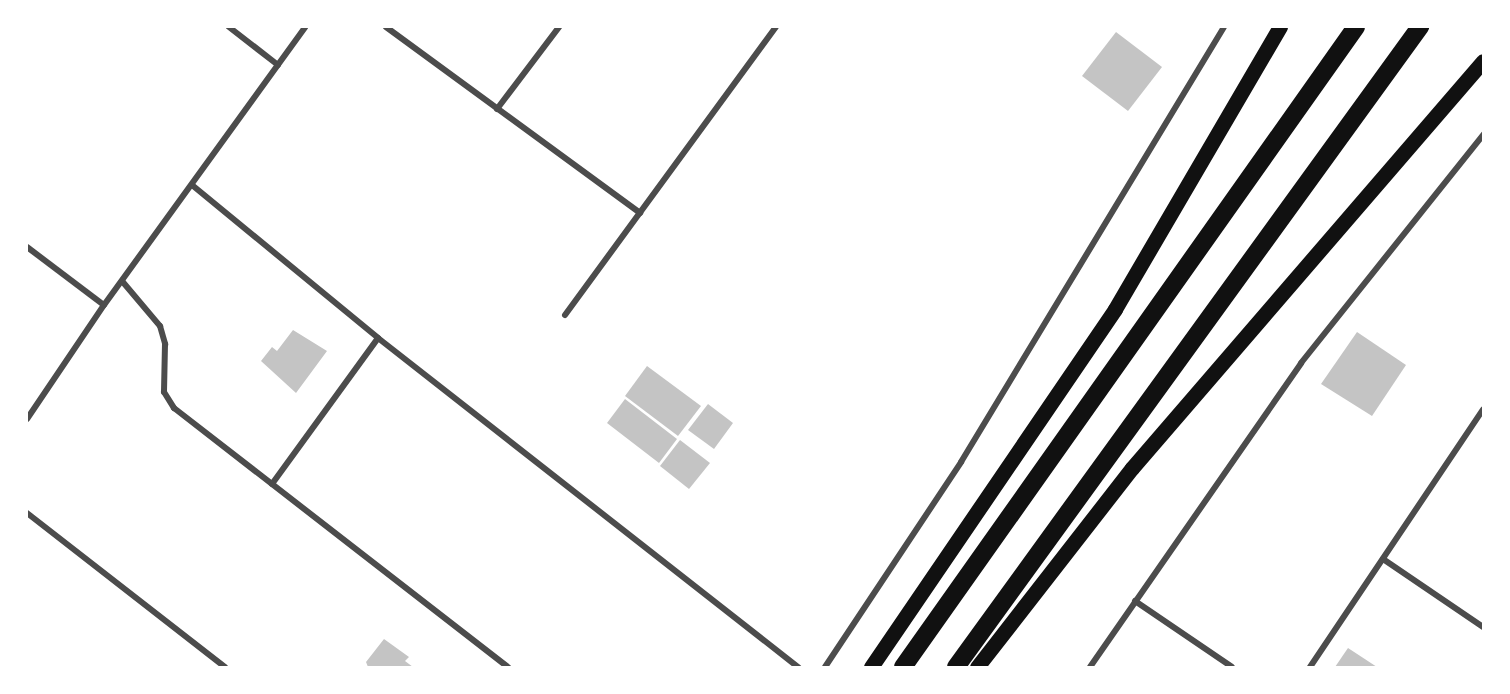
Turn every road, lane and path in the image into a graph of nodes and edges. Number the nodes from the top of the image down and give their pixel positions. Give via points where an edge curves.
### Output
1 (229, 27) edge
2 (305, 27) edge
3 (386, 27) edge
4 (559, 27) edge
5 (776, 27) edge
6 (1224, 27) edge
7 (1280, 27) edge
8 (1356, 27) edge
9 (1420, 27) edge
10 (1483, 61) edge
11 (278, 65) junction
12 (497, 109) junction
13 (1483, 135) edge
14 (192, 185) junction
15 (640, 213) junction
16 (27, 247) edge
17 (122, 281) junction
18 (104, 305) junction
19 (565, 315) dead end
20 (378, 338) junction
21 (1483, 410) edge
22 (27, 419) edge
23 (272, 484) junction
24 (27, 513) edge
25 (1383, 559) junction
26 (1135, 601) junction
27 (1483, 627) edge
28 (225, 667) edge
29 (508, 667) edge
30 (798, 667) edge
31 (825, 667) edge
32 (871, 667) edge
33 (903, 667) edge
34 (956, 667) edge
35 (977, 667) edge
36 (1090, 667) edge
37 (1232, 667) edge
38 (1310, 667) edge

1 - 11 street
2 - 11 street
3 - 12 street
4 - 12 street
5 - 15 street
6 - 31 street via 961,462
7 - 32 main road via 1115,309
8 - 33 highway
9 - 34 highway
10 - 35 main road via 1132,468
11 - 14 street
12 - 15 street
13 - 26 street via 1301,363
14 - 17 street
14 - 20 street
15 - 19 street
16 - 18 street
17 - 18 street
17 - 23 street via 160,326 168,400
18 - 22 street
20 - 23 street
20 - 30 street
21 - 25 street
23 - 29 street
24 - 28 street
25 - 27 street
25 - 38 street
26 - 36 street
26 - 37 street

